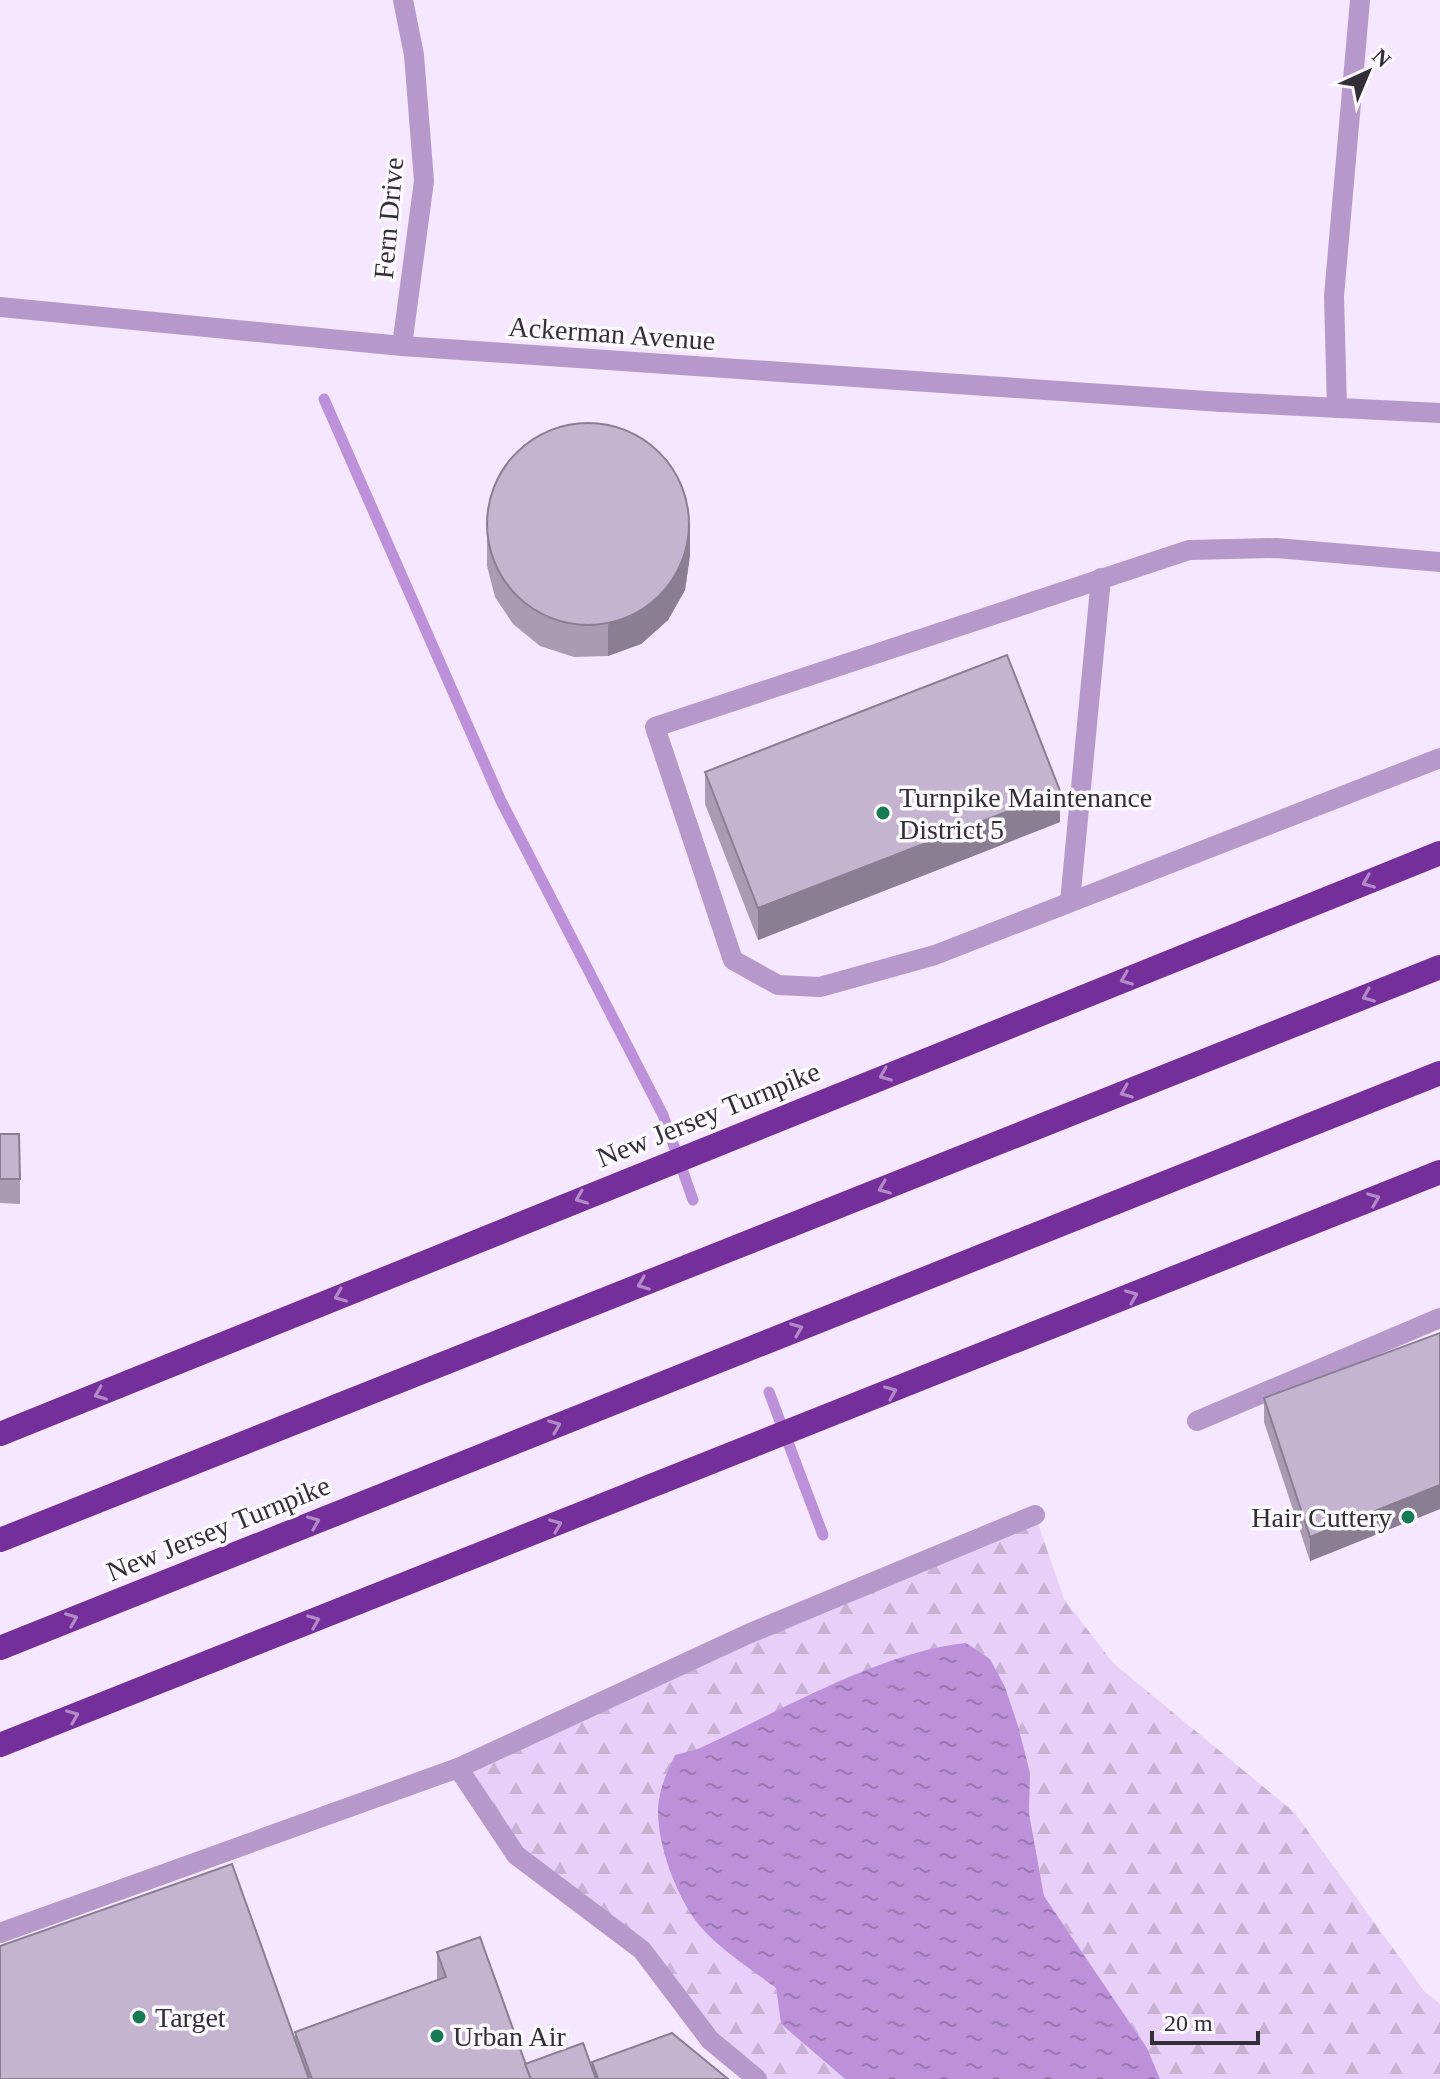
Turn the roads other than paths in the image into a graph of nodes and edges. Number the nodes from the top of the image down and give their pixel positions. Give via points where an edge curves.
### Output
1 (403, 0) edge
2 (1360, 0) edge
3 (0, 307) edge
4 (402, 346) junction
5 (1337, 408) junction
6 (1440, 413) edge
7 (1440, 562) edge
8 (1101, 578) junction
9 (1440, 758) edge
10 (1440, 853) edge
11 (1070, 902) junction
12 (1440, 967) edge
13 (1440, 1073) edge
14 (1440, 1172) edge
15 (1440, 1318) edge
16 (1197, 1421) dead end
17 (0, 1434) edge
18 (1035, 1515) dead end
19 (0, 1540) edge
20 (0, 1648) edge
21 (0, 1745) edge
22 (458, 1768) junction
23 (0, 1933) edge
24 (757, 2079) edge

1 - 4 street, Fern Drive via 414,55 424,181
2 - 5 street via 1334,296
3 - 4 street, Ackerman Avenue
4 - 5 street, Ackerman Avenue
5 - 6 street, Ackerman Avenue
7 - 8 street via 1276,548 1189,550
8 - 11 street
8 - 11 street via 655,727 733,960 778,985 820,987 935,955
9 - 11 street
10 -> 17 highway, New Jersey Turnpike
12 -> 19 highway
20 -> 13 highway, New Jersey Turnpike
21 -> 14 highway
15 - 16 street
18 - 22 street via 748,1634
22 - 23 street
22 - 24 street via 516,1855 642,1950 710,2040

